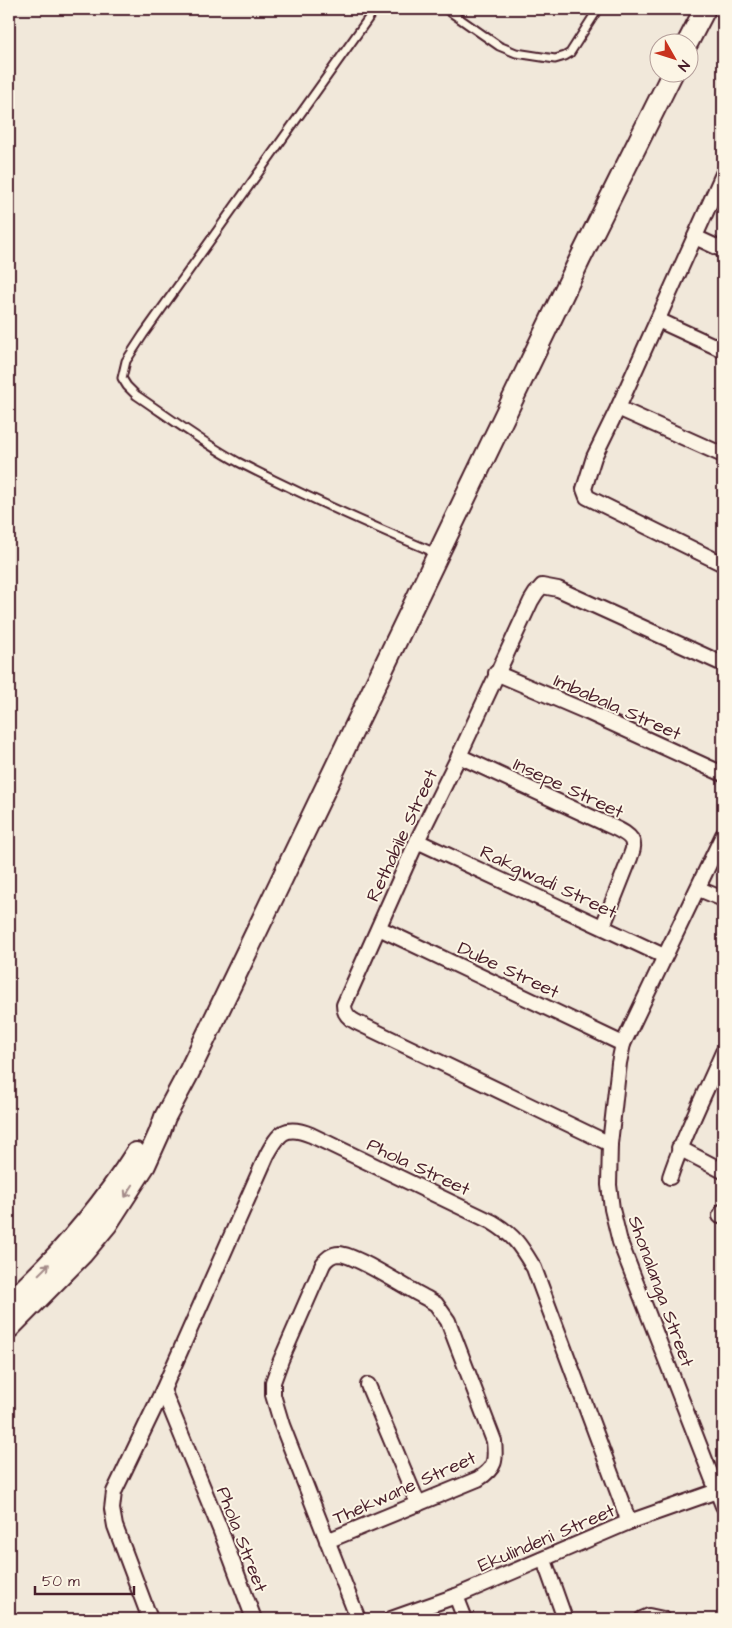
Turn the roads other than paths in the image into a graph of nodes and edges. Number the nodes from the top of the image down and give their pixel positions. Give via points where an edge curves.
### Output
1 (375, 9) edge
2 (446, 9) edge
3 (598, 9) edge
4 (705, 9) edge
5 (693, 32) edge
6 (668, 82) edge
7 (723, 174) edge
8 (695, 237) junction
9 (723, 250) edge
10 (658, 320) junction
11 (723, 350) edge
12 (618, 408) junction
13 (723, 455) edge
14 (439, 554) junction
15 (723, 564) edge
16 (723, 664) edge
17 (496, 673) junction
18 (460, 756) junction
19 (723, 774) edge
20 (723, 835) edge
21 (417, 841) junction
22 (699, 888) junction
23 (723, 899) edge
24 (602, 926) junction
25 (379, 928) junction
26 (664, 956) junction
27 (623, 1044) junction
28 (723, 1052) edge
29 (165, 1116) junction
30 (610, 1144) junction
31 (679, 1148) junction
32 (723, 1171) edge
33 (670, 1177) dead end
34 (9, 1303) edge
35 (9, 1328) edge
36 (368, 1385) dead end
37 (162, 1390) junction
38 (717, 1490) junction
39 (418, 1504) junction
40 (723, 1506) edge
41 (629, 1522) junction
42 (327, 1541) junction
43 (544, 1560) junction
44 (456, 1596) junction
45 (150, 1619) edge
46 (254, 1619) edge
47 (358, 1619) edge
48 (391, 1619) edge
49 (465, 1619) edge
50 (565, 1619) edge
51 (642, 1619) edge
52 (663, 1619) edge

1 - 14 lane via 138,343 126,361 122,378 136,395 238,462 378,529
2 - 3 lane via 499,46 516,53 555,59 570,52
4 - 5 main road
6 - 14 main road
7 - 8 street
8 - 9 street
8 - 10 street
10 - 11 street
10 - 12 street
12 - 13 street
12 - 15 street via 587,477 584,489 587,497
14 - 29 main road
16 - 17 street, Rethabile Street via 564,592 542,586 531,601
17 - 18 street, Rethabile Street
17 - 19 street, Imbabala Street
18 - 21 street, Rethabile Street
18 - 24 street, Insepe Street via 632,839 630,858
20 - 22 street, Shonalanga Street
21 - 24 street, Rakgwadi Street
21 - 25 street, Rethabile Street
22 - 23 street
22 - 26 street, Shonalanga Street
24 - 26 street, Rakgwadi Street
25 - 27 street, Dube Street
25 - 30 street, Rethabile Street via 346,996 344,1010 348,1017
26 - 27 street, Shonalanga Street
27 - 30 street, Shonalanga Street
28 - 31 street
34 -> 29 main road via 96,1210
29 -> 35 main road via 145,1165 107,1224 77,1260
30 - 38 street, Shonalanga Street via 609,1185 620,1242
31 - 32 street
31 - 33 street
36 - 39 street
37 - 41 street, Phola Street via 275,1141 285,1131 300,1130 492,1222 518,1241 534,1268
37 - 45 street, Phola Street via 121,1475 112,1509 115,1526
37 - 46 street, Phola Street
38 - 40 street, Shonalanga Street
38 - 41 street, Ekulindeni Street
39 - 42 street, Thekwane Street
39 - 42 street, Thekwane Street via 486,1474 494,1463 494,1441 443,1312 436,1304 360,1262 335,1255 323,1264 290,1337 272,1389 282,1425
41 - 43 street, Ekulindeni Street
42 - 47 street, Thekwane Street
43 - 44 street, Ekulindeni Street
43 - 50 street
44 - 48 street, Ekulindeni Street
44 - 49 street
51 - 52 street via 654,1616

